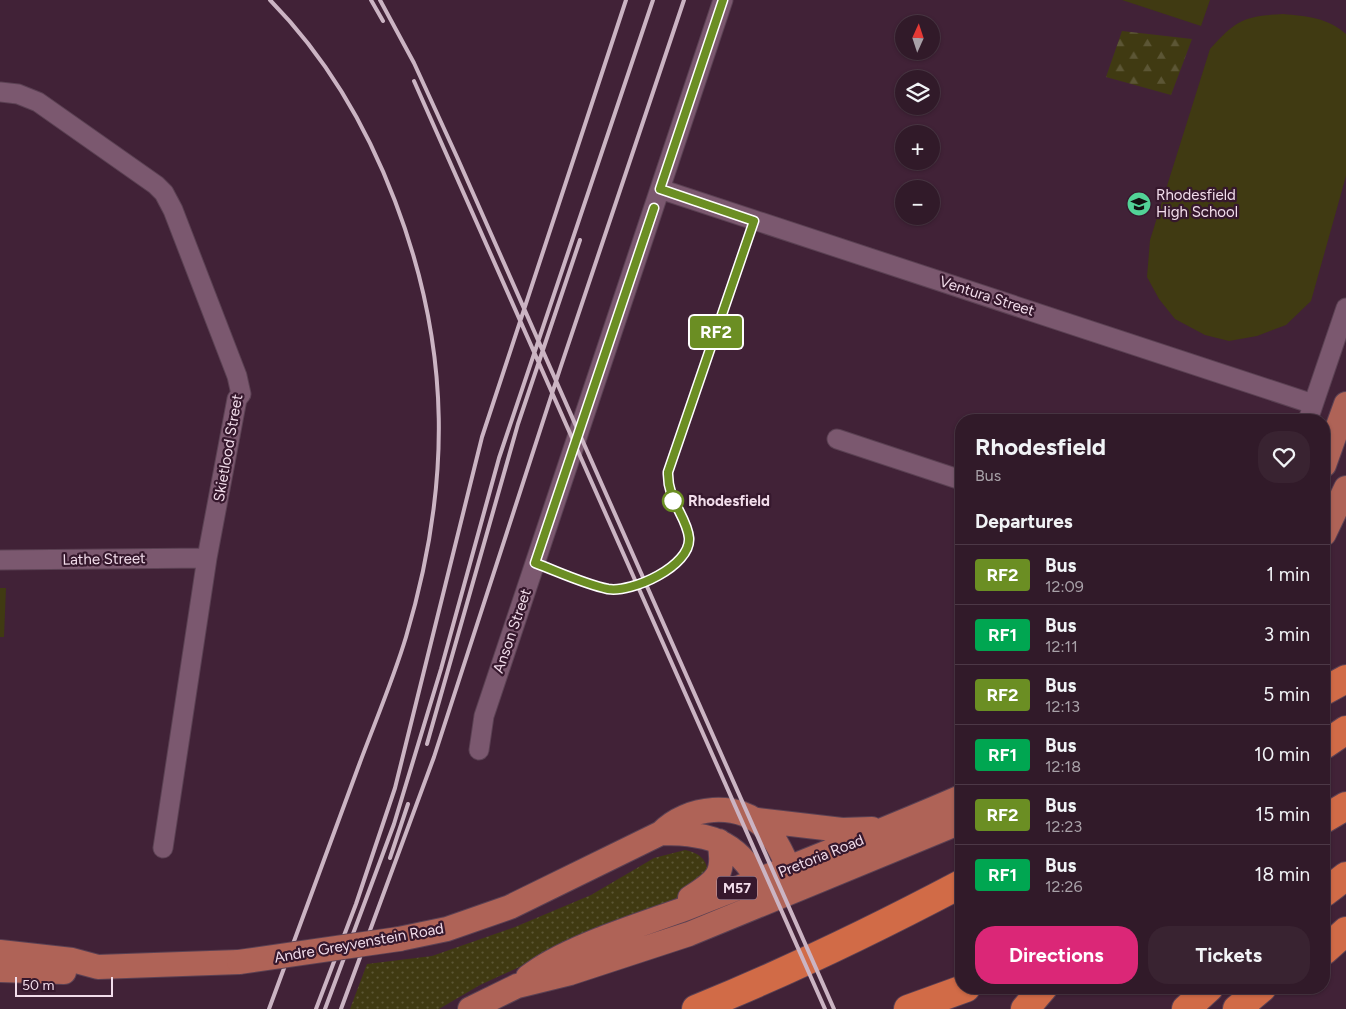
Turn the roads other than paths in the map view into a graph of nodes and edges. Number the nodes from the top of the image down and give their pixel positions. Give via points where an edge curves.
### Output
1 (723, 0) edge
2 (0, 92) edge
3 (660, 189) junction
4 (1346, 308) edge
5 (1346, 404) edge
6 (1311, 412) edge
7 (837, 439) dead end
8 (1330, 448) edge
9 (955, 478) edge
10 (1346, 488) edge
11 (1330, 521) edge
12 (208, 558) junction
13 (0, 560) edge
14 (1346, 680) edge
15 (1330, 688) edge
16 (1346, 730) edge
17 (1330, 741) edge
18 (479, 750) dead end
19 (955, 800) edge
20 (1346, 806) edge
21 (1330, 815) edge
22 (757, 820) junction
23 (955, 824) edge
24 (888, 828) junction
25 (661, 833) junction
26 (719, 841) junction
27 (163, 848) dead end
28 (1346, 876) edge
29 (759, 880) junction
30 (794, 880) junction
31 (955, 887) edge
32 (1330, 888) edge
33 (772, 902) junction
34 (654, 920) junction
35 (1346, 921) edge
36 (1346, 931) edge
37 (1330, 932) edge
38 (1330, 946) edge
39 (0, 952) edge
40 (98, 967) junction
41 (0, 970) edge
42 (517, 986) junction
43 (955, 992) edge
44 (1202, 994) edge
45 (1255, 994) edge
46 (1274, 994) edge
47 (470, 1009) edge
48 (696, 1009) edge
49 (908, 1009) edge
50 (1186, 1009) edge
51 (1238, 1009) edge
52 (1256, 1009) edge

1 - 3 street, Anson Street
2 - 12 street, Skietlood Street via 18,94 46,106 156,185 172,207 234,367 241,394 237,398
3 - 6 street, Ventura Street
3 - 18 street, Anson Street via 484,716
4 - 6 street
5 - 8 main road
7 - 9 street
10 - 11 main road
12 - 13 street, Lathe Street
12 - 27 street, Skietlood Street
14 - 15 highway
16 - 17 highway
19 - 24 main road, Pretoria Road / M57
20 - 21 highway
22 - 24 main road, Andre Greyvenstein Road via 842,830
22 - 25 main road, Andre Greyvenstein Road via 727,811 700,812 679,818
22 - 30 main road via 773,837
23 - 30 main road, Pretoria Road / M57
24 - 30 main road, Pretoria Road / M57
25 - 26 main road, Andre Greyvenstein Road via 696,834
25 - 40 main road, Andre Greyvenstein Road, bridge via 510,907 447,928 400,939 239,962
26 - 29 main road, Andre Greyvenstein Road via 748,864
26 - 34 main road via 722,867 715,881
28 - 32 highway
29 - 30 main road, Pretoria Road / M57
29 - 33 main road, Andre Greyvenstein Road
29 - 34 main road, Pretoria Road / M57
30 - 33 main road, Pretoria Road / M57
31 - 48 highway via 858,938
33 - 42 main road, Pretoria Road / M57 via 602,964
34 - 42 main road, Pretoria Road / M57 via 540,968
35 - 37 highway
36 - 38 highway
39 - 40 main road, Andre Greyvenstein Road via 72,960
40 - 41 main road, Andre Greyvenstein Road via 85,971 45,973
42 - 47 main road, Pretoria Road / M57
43 - 49 highway
44 - 50 highway
45 - 51 highway
46 - 52 highway

